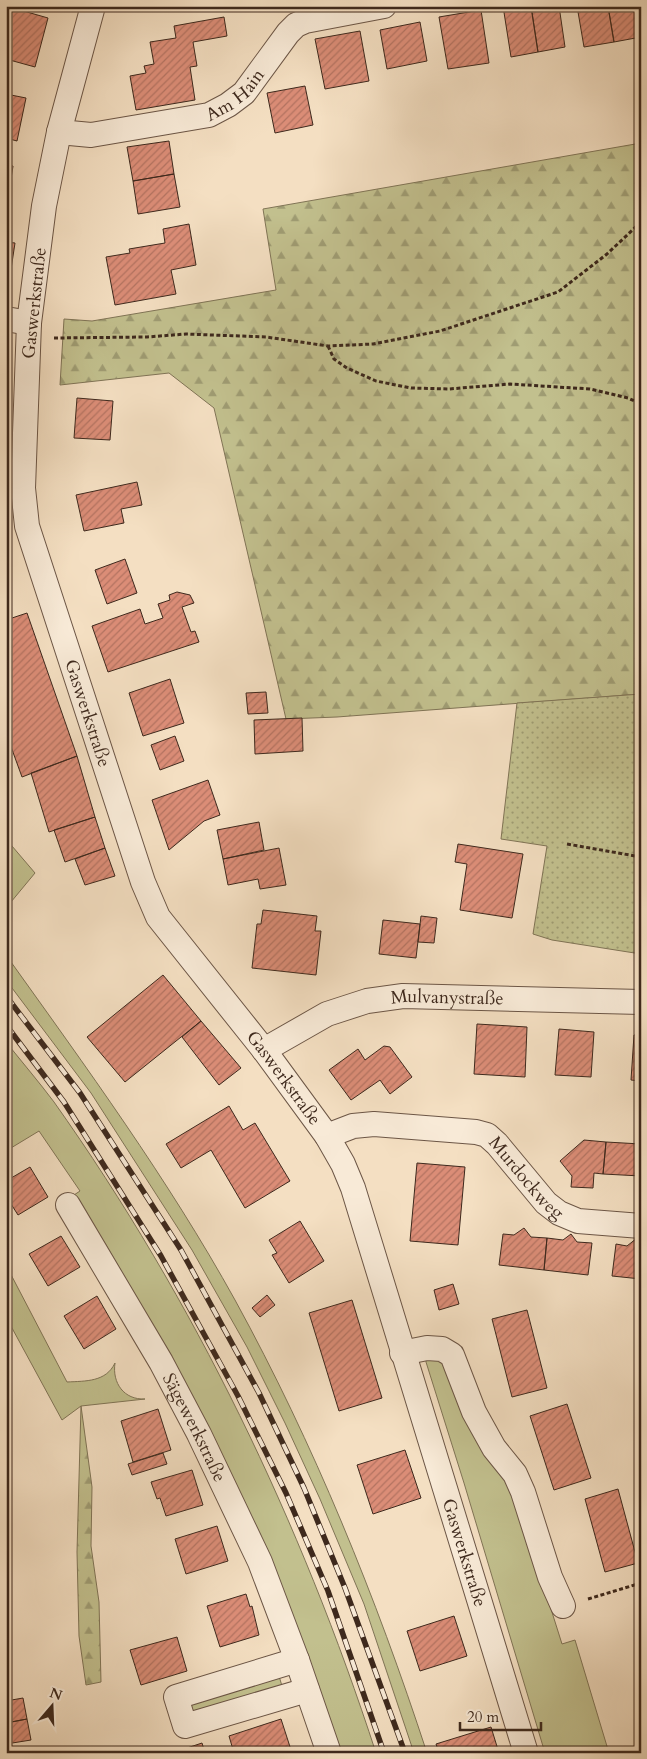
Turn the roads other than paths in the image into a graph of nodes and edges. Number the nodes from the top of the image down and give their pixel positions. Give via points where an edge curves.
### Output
1 (93, 6) edge
2 (384, 6) edge
3 (59, 132) junction
4 (21, 327) edge
5 (641, 1002) edge
6 (264, 1050) junction
7 (327, 1136) junction
8 (68, 1206) dead end
9 (641, 1226) edge
10 (402, 1353) junction
11 (563, 1606) road end
12 (297, 1660) junction
13 (307, 1690) junction
14 (328, 1753) edge
15 (526, 1753) edge

1 - 3 street, Gaswerkstraße
2 - 3 street, Am Hain via 296,25 244,93 209,115 91,134
3 - 4 street, Gaswerkstraße
4 - 6 street, Gaswerkstraße via 23,488 27,526 143,882 158,917
5 - 6 street, Mulvanystraße via 403,996 367,1001 327,1014
6 - 7 street, Gaswerkstraße
7 - 9 street, Murdockweg via 354,1126 374,1124 487,1135 546,1203 559,1213 578,1221
7 - 10 street, Gaswerkstraße via 353,1188
8 - 12 street, Sägewerkstraße via 161,1362 199,1434 260,1562
10 - 11 street via 427,1348 442,1349 452,1355 474,1412 494,1448 515,1474 523,1492 550,1577
10 - 15 street, Gaswerkstraße
12 - 13 street, Sägewerkstraße
12 - 13 street via 176,1697 185,1726
13 - 14 street, Sägewerkstraße

